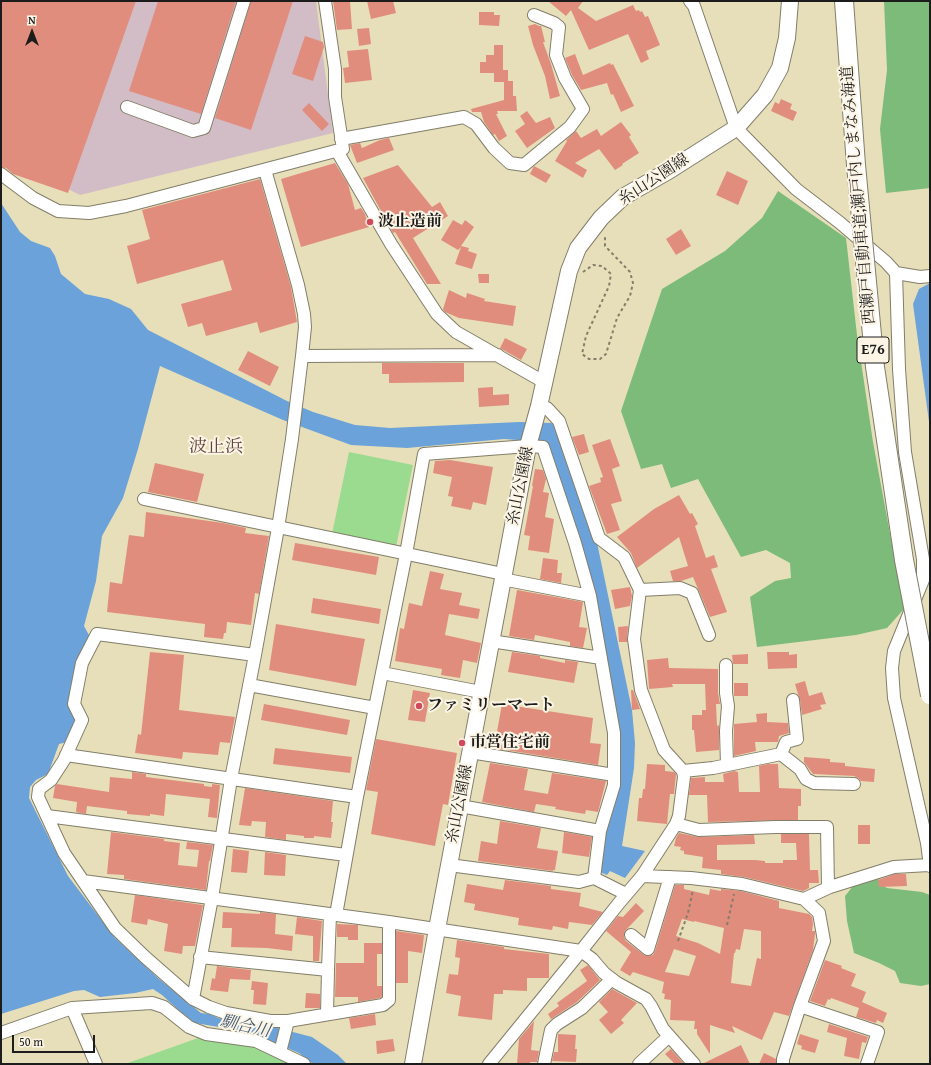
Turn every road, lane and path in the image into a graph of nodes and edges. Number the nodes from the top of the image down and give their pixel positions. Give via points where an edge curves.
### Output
1 (244, 1) edge
2 (325, 1) edge
3 (690, 1) edge
4 (790, 1) edge
5 (844, 1) edge
6 (534, 15) dead end
7 (127, 107) dead end
8 (736, 128) junction
9 (341, 139) junction
10 (337, 151) junction
11 (264, 170) junction
12 (1, 174) edge
13 (605, 234) dead end
14 (582, 273) dead end
15 (896, 273) junction
16 (930, 276) edge
17 (498, 355) junction
18 (302, 356) junction
19 (544, 382) junction
20 (539, 406) junction
21 (528, 446) junction
22 (144, 499) dead end
23 (278, 528) junction
24 (406, 554) junction
25 (503, 577) junction
26 (640, 590) junction
27 (590, 596) junction
28 (709, 635) dead end
29 (491, 641) junction
30 (255, 655) junction
31 (601, 658) junction
32 (726, 665) dead end
33 (382, 673) junction
34 (250, 685) junction
35 (481, 692) junction
36 (930, 695) edge
37 (793, 700) dead end
38 (375, 708) junction
39 (470, 752) junction
40 (781, 754) junction
41 (66, 755) junction
42 (727, 765) junction
43 (683, 771) junction
44 (614, 775) junction
45 (231, 779) junction
46 (854, 784) dead end
47 (357, 797) junction
48 (460, 806) junction
49 (47, 816) junction
50 (676, 824) junction
51 (600, 831) junction
52 (222, 839) junction
53 (346, 855) junction
54 (449, 865) junction
55 (930, 865) edge
56 (642, 876) junction
57 (670, 877) junction
58 (594, 878) junction
59 (695, 879) junction
60 (83, 881) junction
61 (737, 884) junction
62 (828, 888) junction
63 (626, 894) junction
64 (212, 898) junction
65 (804, 899) junction
66 (333, 914) junction
67 (389, 922) junction
68 (727, 925) dead end
69 (437, 929) junction
70 (631, 935) dead end
71 (678, 941) dead end
72 (581, 951) junction
73 (200, 957) junction
74 (328, 970) junction
75 (612, 979) junction
76 (193, 999) junction
77 (800, 1006) junction
78 (72, 1008) junction
79 (327, 1014) junction
80 (288, 1021) junction
81 (1, 1033) edge
82 (669, 1036) junction
83 (280, 1052) junction
84 (96, 1064) edge
85 (304, 1064) edge
86 (413, 1064) edge
87 (489, 1064) edge
88 (544, 1064) edge
89 (639, 1064) edge
90 (694, 1064) edge
91 (783, 1064) edge
92 (867, 1064) edge

1 - 7 street via 204,128 193,131
2 - 9 street via 335,69 335,97
3 - 8 street via 694,6
4 - 8 main road, 糸山公園線 via 787,38 780,68 765,95
5 - 36 highway, 西瀬戸自動車道;瀬戸内しまなみ海道 / E76, bridge via 875,367 900,537
6 - 9 street via 559,27 556,55 565,78 583,109 570,127 524,164 510,163 494,148 476,124 464,117
8 - 15 street via 796,189 845,227
8 - 19 main road, 糸山公園線 via 623,197 601,218 578,248 569,271
9 - 10 street via 343,149
10 - 11 street
10 - 17 street via 391,244 437,314 456,332
11 - 12 street via 126,206 89,213 58,211 33,198
11 - 18 street via 304,314
13 - 14 path via 605,246 630,272 633,283 630,296 617,318 606,354 600,359 589,359 582,354 586,336 609,286 611,274 602,266 592,264
15 - 16 street
15 - 55 street via 905,452 923,559 923,580 894,651 892,668 894,698
17 - 18 street
17 - 19 street
18 - 23 street
19 - 20 main road, 糸山公園線
20 - 21 main road, 糸山公園線
20 - 26 street via 547,408 559,421 599,538 624,557
21 - 24 street via 424,454
21 - 25 main road, 糸山公園線
21 - 27 street via 543,447 576,543
22 - 23 street
23 - 24 street
23 - 30 street
24 - 25 street
24 - 33 street
25 - 27 street
25 - 29 main road, 糸山公園線
26 - 28 street via 680,588 692,593
26 - 43 street via 634,639 642,690 664,750
27 - 31 street
29 - 31 street
29 - 35 main road, 糸山公園線
30 - 34 street
30 - 41 street via 97,634 82,662 74,704 82,720
31 - 44 street via 614,733
32 - 42 street
33 - 35 street
33 - 38 street
34 - 38 street
34 - 45 street
35 - 39 main road, 糸山公園線
37 - 40 street via 797,739 786,742
38 - 47 street
39 - 44 street
39 - 48 main road, 糸山公園線
40 - 42 street
40 - 46 street via 800,769 806,779 814,783
41 - 45 street
41 - 49 street via 51,780 39,789 38,797
42 - 43 street
43 - 50 street
44 - 51 street via 614,785
45 - 47 street
45 - 52 street
47 - 53 street
48 - 51 street
48 - 54 main road, 糸山公園線
49 - 52 street
49 - 60 street via 64,853
50 - 56 street
50 - 62 street via 699,830 827,828
51 - 58 street
52 - 53 street
52 - 64 street
53 - 66 street
54 - 58 street via 579,882
54 - 69 main road, 糸山公園線
55 - 62 street via 894,867
56 - 57 street
56 - 63 street
57 - 59 street
57 - 70 street via 648,949
58 - 63 street
59 - 61 street
59 - 71 path via 688,913
60 - 64 street
60 - 76 street via 115,928
61 - 65 street
61 - 68 path
62 - 65 street
63 - 72 street
64 - 66 street
64 - 73 street
65 - 77 street via 819,914 824,941
66 - 67 street
66 - 74 street
67 - 69 street
67 - 79 street via 389,1000 383,1005
69 - 72 street
69 - 86 main road, 糸山公園線
72 - 75 street
72 - 87 street
73 - 74 street
73 - 76 street
74 - 79 street
75 - 82 street via 646,999
75 - 88 street via 582,1008 551,1030
76 - 80 street via 226,1013 270,1021
77 - 91 street
77 - 92 street via 878,1032
78 - 81 street
78 - 83 street via 152,1003 164,1007 188,1027 206,1034 256,1041
78 - 84 street
79 - 80 street
80 - 83 street
82 - 89 street
82 - 90 street
83 - 85 street

